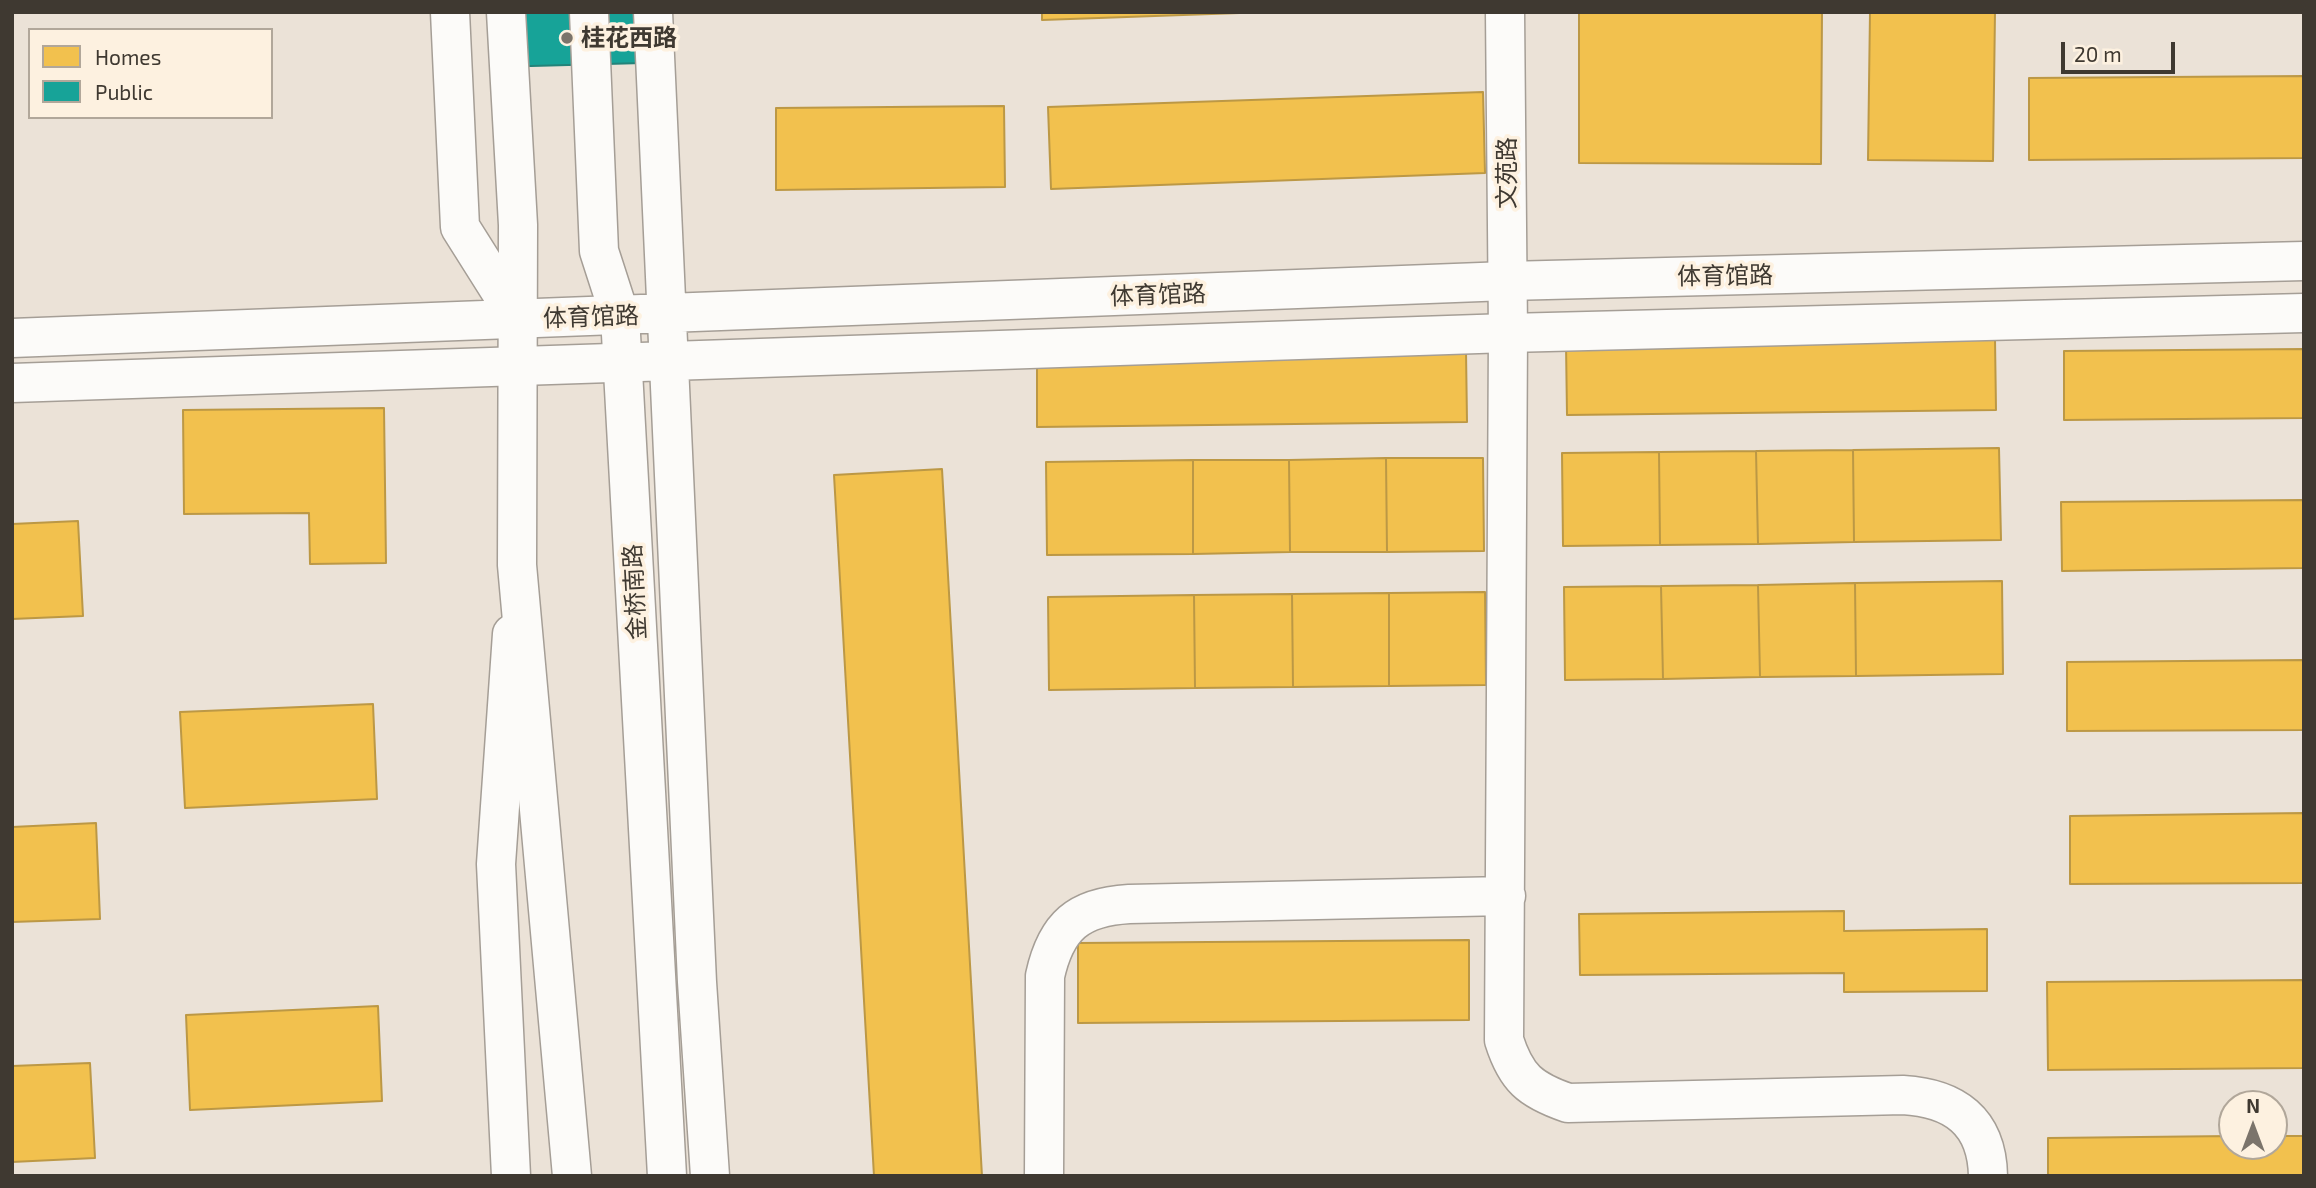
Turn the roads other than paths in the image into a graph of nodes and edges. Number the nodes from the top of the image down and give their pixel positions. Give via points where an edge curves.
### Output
1 (450, 12) edge
2 (506, 12) edge
3 (589, 12) edge
4 (653, 12) edge
5 (1505, 12) edge
6 (2304, 261) edge
7 (1507, 281) junction
8 (2304, 313) edge
9 (666, 314) junction
10 (620, 316) junction
11 (518, 320) junction
12 (1508, 333) junction
13 (12, 338) edge
14 (670, 360) junction
15 (623, 363) junction
16 (518, 366) junction
17 (12, 383) edge
18 (517, 565) junction
19 (1506, 897) junction
20 (511, 1176) edge
21 (572, 1176) edge
22 (667, 1176) edge
23 (710, 1176) edge
24 (1044, 1176) edge
25 (1988, 1176) edge

1 - 11 main road via 460,227
2 - 11 main road via 518,225
3 - 10 main road, 金桥南路 via 599,251
4 - 9 main road, 金桥南路
5 - 7 main road, 文苑路
6 - 7 main road, 体育馆路
7 - 9 main road, 体育馆路
7 - 12 main road, 文苑路
8 - 12 main road, 体育馆路
9 - 10 main road, 体育馆路
9 - 14 main road, 金桥南路
10 - 11 main road, 体育馆路
10 - 15 main road, 金桥南路
11 - 13 main road, 体育馆路
11 - 16 main road
12 - 14 main road, 体育馆路
12 - 19 main road, 文苑路
14 - 15 main road, 体育馆路
14 - 23 main road, 金桥南路
15 - 16 main road, 体育馆路
15 - 22 main road, 金桥南路
16 - 17 main road, 体育馆路
16 - 18 main road
18 - 20 main road via 496,864
18 - 21 main road
19 - 24 main road via 1104,905 1082,915 1056,941 1045,976
19 - 25 main road, 文苑路 via 1504,1040 1511,1062 1545,1095 1568,1103 1926,1096 1966,1117 1980,1136 1988,1158

